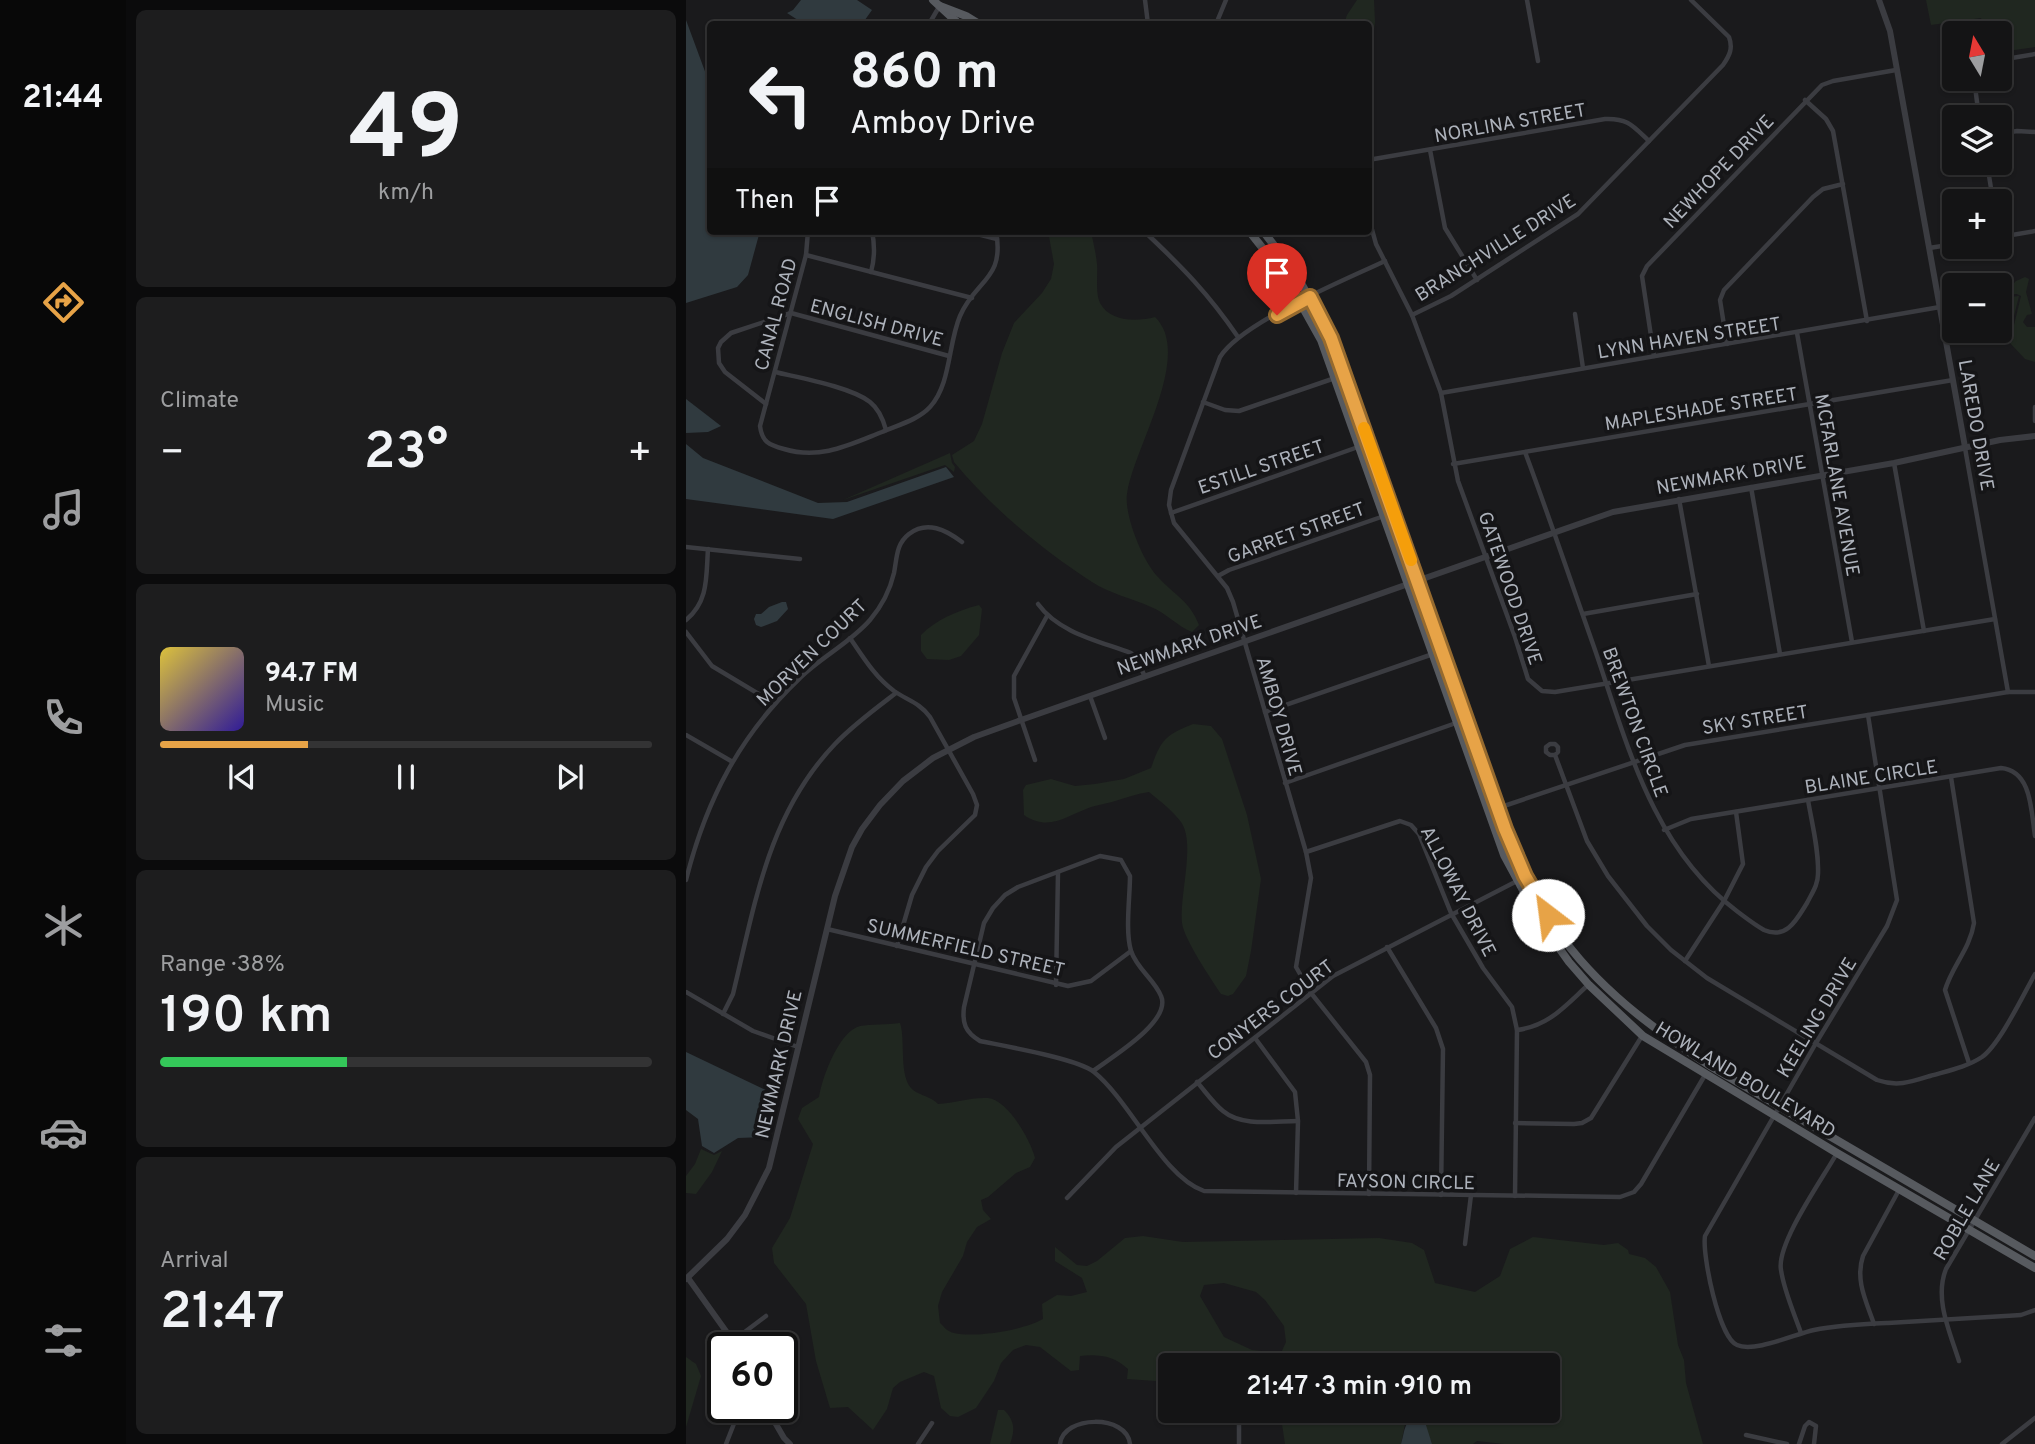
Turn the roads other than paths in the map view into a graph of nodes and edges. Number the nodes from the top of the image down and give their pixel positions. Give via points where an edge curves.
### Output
1 (1145, 0) edge
2 (1226, 0) edge
3 (1527, 0) edge
4 (1691, 0) edge
5 (1879, 0) edge
6 (937, 3) edge
7 (930, 21) edge
8 (956, 21) edge
9 (974, 21) edge
10 (1148, 21) edge
11 (1217, 21) edge
12 (2035, 54) edge
13 (2012, 58) edge
14 (1538, 61) dead end
15 (1896, 70) junction
16 (1805, 100) junction
17 (2012, 132) edge
18 (2035, 132) edge
19 (1649, 141) junction
20 (1430, 150) junction
21 (1372, 159) edge
22 (1843, 184) junction
23 (1372, 230) edge
24 (2035, 231) edge
25 (808, 235) edge
26 (873, 235) edge
27 (982, 235) edge
28 (997, 235) edge
29 (1149, 235) edge
30 (1253, 235) edge
31 (1266, 235) edge
32 (2012, 235) edge
33 (998, 239) junction
34 (1942, 246) edge
35 (1929, 248) junction
36 (806, 255) junction
37 (1385, 261) junction
38 (871, 272) junction
39 (1477, 280) junction
40 (1310, 297) junction
41 (972, 298) junction
42 (1301, 301) junction
43 (1940, 307) junction
44 (791, 313) junction
45 (1575, 314) dead end
46 (1412, 315) junction
47 (1867, 321) junction
48 (1797, 333) junction
49 (1238, 337) junction
50 (1727, 344) junction
51 (949, 356) junction
52 (1654, 356) junction
53 (1583, 368) junction
54 (775, 372) junction
55 (1336, 378) junction
56 (1954, 380) junction
57 (1441, 393) junction
58 (1203, 402) junction
59 (766, 404) junction
60 (1810, 404) junction
61 (2035, 407) edge
62 (2035, 421) edge
63 (886, 430) junction
64 (2035, 436) edge
65 (1360, 446) junction
66 (1965, 447) junction
67 (1525, 452) junction
68 (1894, 463) junction
69 (1453, 464) junction
70 (1822, 475) junction
71 (1751, 487) junction
72 (1679, 499) junction
73 (1171, 513) junction
74 (1384, 516) junction
75 (1555, 532) junction
76 (962, 542) dead end
77 (686, 547) edge
78 (708, 549) junction
79 (1486, 556) junction
80 (800, 559) dead end
81 (1218, 576) junction
82 (1418, 580) junction
83 (1408, 584) junction
84 (1697, 594) junction
85 (1038, 604) dead end
86 (1583, 614) junction
87 (1047, 615) junction
88 (1995, 619) junction
89 (686, 620) edge
90 (1924, 631) junction
91 (686, 632) edge
92 (850, 638) junction
93 (1244, 642) junction
94 (1852, 642) junction
95 (1433, 654) junction
96 (1780, 654) junction
97 (1709, 666) junction
98 (1145, 677) junction
99 (1606, 683) junction
100 (2008, 692) junction
101 (2035, 692) edge
102 (896, 693) junction
103 (1090, 696) junction
104 (774, 703) junction
105 (1265, 712) junction
106 (1868, 715) junction
107 (1021, 720) junction
108 (1457, 723) junction
109 (686, 735) edge
110 (1105, 738) dead end
111 (949, 748) junction
112 (1555, 755) dead end
113 (1035, 760) dead end
114 (732, 761) junction
115 (1633, 761) junction
116 (1951, 777) junction
117 (1285, 783) junction
118 (1565, 784) junction
119 (1880, 788) junction
120 (1808, 800) junction
121 (1497, 808) junction
122 (1488, 811) junction
123 (1736, 812) junction
124 (2034, 818) edge
125 (1664, 830) junction
126 (2035, 836) edge
127 (1306, 852) junction
128 (1058, 872) junction
129 (686, 880) edge
130 (1517, 881) junction
131 (1724, 901) junction
132 (1451, 914) junction
133 (827, 928) junction
134 (897, 946) junction
135 (1387, 947) junction
136 (1131, 951) junction
137 (1685, 961) junction
138 (974, 965) junction
139 (2035, 974) edge
140 (1056, 985) junction
141 (1589, 985) junction
142 (686, 992) edge
143 (1311, 993) junction
144 (723, 1014) junction
145 (1644, 1021) junction
146 (1629, 1023) junction
147 (1517, 1030) junction
148 (1642, 1035) junction
149 (1662, 1035) junction
150 (1255, 1038) junction
151 (1816, 1043) junction
152 (798, 1047) junction
153 (1969, 1063) junction
154 (1094, 1071) junction
155 (1705, 1075) junction
156 (1197, 1082) junction
157 (1780, 1106) junction
158 (1774, 1115) junction
159 (2035, 1118) edge
160 (1298, 1121) junction
161 (1515, 1122) junction
162 (1140, 1127) junction
163 (1838, 1153) junction
164 (1899, 1189) junction
165 (1296, 1193) junction
166 (1369, 1194) junction
167 (1441, 1195) junction
168 (1471, 1195) junction
169 (1515, 1196) junction
170 (1067, 1198) dead end
171 (1975, 1220) junction
172 (1969, 1230) junction
173 (1465, 1244) dead end
174 (2035, 1256) edge
175 (2035, 1268) edge
176 (687, 1277) edge
177 (2035, 1310) edge
178 (766, 1316) dead end
179 (1946, 1319) junction
180 (1874, 1324) junction
181 (727, 1332) edge
182 (749, 1332) edge
183 (1801, 1333) junction
184 (1959, 1361) dead end
185 (2035, 1418) edge
186 (734, 1423) edge
187 (775, 1423) edge
188 (932, 1423) dead end
189 (1239, 1423) dead end
190 (1746, 1435) dead end
191 (726, 1444) edge
192 (790, 1444) edge
193 (918, 1444) edge
194 (1060, 1444) edge
195 (1130, 1444) edge
196 (1239, 1444) edge
197 (1787, 1444) edge
198 (1799, 1444) edge
199 (1814, 1444) edge
200 (2002, 1444) edge

1 - 10 street
2 - 11 street
3 - 14 street
4 - 19 street, BRANCHVILLE DRIVE via 1729,37 1730,55
5 - 15 street, LAREDO DRIVE
6 - 7 street
6 - 8 main road
6 - 9 main road
12 - 13 street
15 - 16 street, NEWHOPE DRIVE via 1833,80
15 - 35 street, LAREDO DRIVE
16 - 22 street via 1833,131
16 - 52 street, NEWHOPE DRIVE via 1647,266 1642,276
17 - 18 street
19 - 20 street, NORLINA STREET via 1628,122 1612,119
19 - 39 street, BRANCHVILLE DRIVE via 1578,214
20 - 21 street, NORLINA STREET
20 - 39 street via 1445,228
22 - 47 street
22 - 50 street via 1813,197 1724,290 1720,300
23 - 37 street, GATEWOOD DRIVE
24 - 32 street
25 - 36 street, CANAL ROAD
26 - 38 street
27 - 33 street
28 - 33 street
29 - 49 street via 1202,287
30 - 42 main road, HOWLAND BOULEVARD
31 - 40 main road, HOWLAND BOULEVARD
33 - 41 street, CANAL ROAD via 994,269
34 - 35 street
35 - 43 street, LAREDO DRIVE
36 - 38 street
36 - 44 street, CANAL ROAD
37 - 40 street
37 - 46 street, GATEWOOD DRIVE
38 - 41 street
39 - 46 street, BRANCHVILLE DRIVE
40 - 42 street
40 - 82 main road, HOWLAND BOULEVARD via 1345,373
41 - 51 street, CANAL ROAD via 960,315
42 - 49 street
42 - 55 main road, HOWLAND BOULEVARD
43 - 47 street, LYNN HAVEN STREET
43 - 56 street, LAREDO DRIVE
44 - 51 street, ENGLISH DRIVE
44 - 54 street, CANAL ROAD
44 - 59 street, ENGLISH DRIVE via 732,332 718,348 725,372
45 - 53 street
46 - 57 street, GATEWOOD DRIVE
47 - 48 street, LYNN HAVEN STREET
48 - 50 street, LYNN HAVEN STREET
48 - 60 street, MCFARLANE AVENUE
49 - 58 street via 1220,357
50 - 52 street, LYNN HAVEN STREET
51 - 63 street, CANAL ROAD via 939,394 930,407
52 - 53 street, LYNN HAVEN STREET
53 - 57 street, LYNN HAVEN STREET
54 - 59 street, CANAL ROAD
54 - 63 street via 858,394 878,410
55 - 58 street via 1239,411
55 - 65 main road, HOWLAND BOULEVARD
56 - 60 street, MAPLESHADE STREET
56 - 66 street, LAREDO DRIVE
57 - 69 street, GATEWOOD DRIVE
58 - 73 street via 1171,489
59 - 63 street, CANAL ROAD via 761,435 769,445 795,452 837,450
60 - 67 street, MAPLESHADE STREET
60 - 70 street, MCFARLANE AVENUE
61 - 62 street
64 - 66 street, NEWMARK DRIVE
65 - 73 street, ESTILL STREET
65 - 74 main road, HOWLAND BOULEVARD
66 - 68 street, NEWMARK DRIVE
66 - 88 street, LAREDO DRIVE
67 - 69 street, MAPLESHADE STREET
67 - 75 street, BREWTON CIRCLE
68 - 70 street, NEWMARK DRIVE
68 - 90 street
69 - 79 street, GATEWOOD DRIVE
70 - 71 street, NEWMARK DRIVE
70 - 94 street, MCFARLANE AVENUE
71 - 72 street, NEWMARK DRIVE
71 - 96 street
72 - 75 street, NEWMARK DRIVE via 1613,512
72 - 84 street
73 - 81 street, AMBOY DRIVE via 1178,530
74 - 81 street, GARRET STREET
74 - 83 main road, HOWLAND BOULEVARD
75 - 79 street, NEWMARK DRIVE
75 - 86 street, BREWTON CIRCLE
76 - 92 street, MORVEN COURT via 942,529 910,533 898,549 880,607
77 - 78 street
78 - 80 street
78 - 89 street via 703,601
79 - 82 street, NEWMARK DRIVE
79 - 99 street, GATEWOOD DRIVE via 1534,686 1555,692
81 - 93 street, AMBOY DRIVE via 1227,588
82 - 83 street, NEWMARK DRIVE
82 - 121 main road, HOWLAND BOULEVARD
83 - 93 street, NEWMARK DRIVE
83 - 95 main road, HOWLAND BOULEVARD
84 - 86 street
84 - 97 street
85 - 87 street
86 - 99 street, BREWTON CIRCLE
87 - 98 street via 1068,629 1131,653
87 - 107 street via 1014,676
88 - 90 street, GATEWOOD DRIVE
88 - 100 street, LAREDO DRIVE
90 - 94 street, GATEWOOD DRIVE
91 - 104 street via 712,666
92 - 102 street
92 - 104 street, MORVEN COURT
93 - 98 street, NEWMARK DRIVE
93 - 105 street, AMBOY DRIVE
94 - 96 street, GATEWOOD DRIVE
95 - 105 street
95 - 108 main road, HOWLAND BOULEVARD
96 - 97 street, GATEWOOD DRIVE
97 - 99 street, GATEWOOD DRIVE
98 - 103 street, NEWMARK DRIVE
99 - 115 street, BREWTON CIRCLE
100 - 101 street, SKY STREET
100 - 106 street, SKY STREET
102 - 111 street via 922,707
102 - 144 street via 835,744 787,813 765,861 733,994
103 - 107 street, NEWMARK DRIVE
103 - 110 street
104 - 114 street, MORVEN COURT
105 - 117 street, AMBOY DRIVE
106 - 115 street, SKY STREET via 1685,745
106 - 119 street, KEELING DRIVE
107 - 111 street, NEWMARK DRIVE
107 - 113 street
108 - 117 street
108 - 122 main road, HOWLAND BOULEVARD
109 - 114 street
111 - 133 street, NEWMARK DRIVE via 903,781 862,829 844,867
111 - 134 street via 973,794 975,815 926,867
112 - 118 street
114 - 129 street, MORVEN COURT via 694,849
115 - 118 street, SKY STREET
115 - 125 street, BREWTON CIRCLE
116 - 119 street, BLAINE CIRCLE
116 - 124 street, BLAINE CIRCLE via 2010,769 2025,783
116 - 153 street via 1974,923 1972,939 1945,990
117 - 127 street, AMBOY DRIVE
118 - 121 street, SKY STREET
118 - 137 street via 1587,841 1608,876 1647,926
119 - 120 street, BLAINE CIRCLE
119 - 151 street, KEELING DRIVE via 1897,900 1887,926
120 - 123 street, BLAINE CIRCLE
120 - 131 street, BREWTON CIRCLE via 1817,884 1791,927 1772,933 1761,929
121 - 122 street, SKY STREET
121 - 145 main road, HOWLAND BOULEVARD via 1525,876 1558,932 1597,978
122 - 130 main road, HOWLAND BOULEVARD
123 - 125 street, BLAINE CIRCLE via 1691,819
123 - 131 street via 1743,864
124 - 126 street, BLAINE CIRCLE
125 - 131 street, BREWTON CIRCLE
127 - 132 street, ALLOWAY DRIVE via 1390,823 1411,825 1419,834
127 - 143 street, AMBOY DRIVE via 1311,878 1296,967
128 - 136 street via 1100,856 1121,860 1130,876
128 - 138 street via 1017,887 993,908
128 - 140 street
130 - 132 street, CONYERS COURT
130 - 141 main road, HOWLAND BOULEVARD via 1539,920
131 - 137 street
132 - 135 street, CONYERS COURT
132 - 147 street, ALLOWAY DRIVE via 1482,968 1513,1007
133 - 134 street, SUMMERFIELD STREET
133 - 152 street, NEWMARK DRIVE
134 - 138 street, SUMMERFIELD STREET
135 - 143 street, CONYERS COURT
135 - 167 street via 1436,1028 1443,1049
136 - 140 street, SUMMERFIELD STREET via 1091,981
136 - 154 street via 1163,1006 1150,1027
137 - 151 street
138 - 140 street, SUMMERFIELD STREET
138 - 154 street via 963,1020 969,1034 980,1041
139 - 153 street via 1994,1044
141 - 146 main road, HOWLAND BOULEVARD
141 - 147 street via 1546,1022
142 - 144 street
143 - 150 street, CONYERS COURT
143 - 166 street, AMBOY DRIVE via 1366,1062 1370,1075
144 - 152 street
145 - 146 main road
145 - 149 main road, HOWLAND BOULEVARD
146 - 148 main road, HOWLAND BOULEVARD
147 - 161 street, ALLOWAY DRIVE
148 - 149 main road
148 - 155 main road, HOWLAND BOULEVARD
148 - 161 street via 1591,1118 1574,1124
149 - 157 main road, HOWLAND BOULEVARD
150 - 156 street, CONYERS COURT
150 - 160 street via 1295,1092
151 - 153 street via 1892,1085
151 - 157 street, KEELING DRIVE
152 - 176 street, NEWMARK DRIVE via 762,1184 727,1239
154 - 162 street, FAYSON CIRCLE
155 - 158 main road, HOWLAND BOULEVARD
155 - 169 street, FAYSON CIRCLE via 1634,1192 1620,1197
156 - 160 street via 1230,1116 1250,1121
156 - 162 street, CONYERS COURT
157 - 158 street, KEELING DRIVE
157 - 171 main road, HOWLAND BOULEVARD
158 - 163 main road, HOWLAND BOULEVARD
158 - 183 street, KEELING DRIVE via 1710,1223 1703,1249 1723,1326 1733,1343 1746,1348
159 - 171 street, ROBLE LANE
160 - 165 street
161 - 169 street, ALLOWAY DRIVE
162 - 165 street, FAYSON CIRCLE via 1192,1187 1217,1193
162 - 170 street, CONYERS COURT
163 - 164 main road, HOWLAND BOULEVARD
163 - 183 street via 1781,1257 1780,1269
164 - 172 main road, HOWLAND BOULEVARD
164 - 180 street via 1859,1267
165 - 166 street, FAYSON CIRCLE
166 - 167 street, FAYSON CIRCLE
167 - 168 street, FAYSON CIRCLE
168 - 169 street, FAYSON CIRCLE
168 - 173 street
171 - 172 street, ROBLE LANE
171 - 174 main road, HOWLAND BOULEVARD
172 - 175 main road, HOWLAND BOULEVARD
172 - 179 street, ROBLE LANE via 1941,1282
176 - 181 street
177 - 179 street, KEELING DRIVE via 2021,1315
178 - 182 street
179 - 180 street, KEELING DRIVE
179 - 184 street, ROBLE LANE
180 - 183 street, KEELING DRIVE
185 - 200 street
186 - 191 street
187 - 192 street
188 - 193 street
189 - 196 street
190 - 197 street
194 - 195 street via 1060,1438 1076,1424 1111,1422 1123,1429
198 - 199 street via 1809,1422 1816,1426

